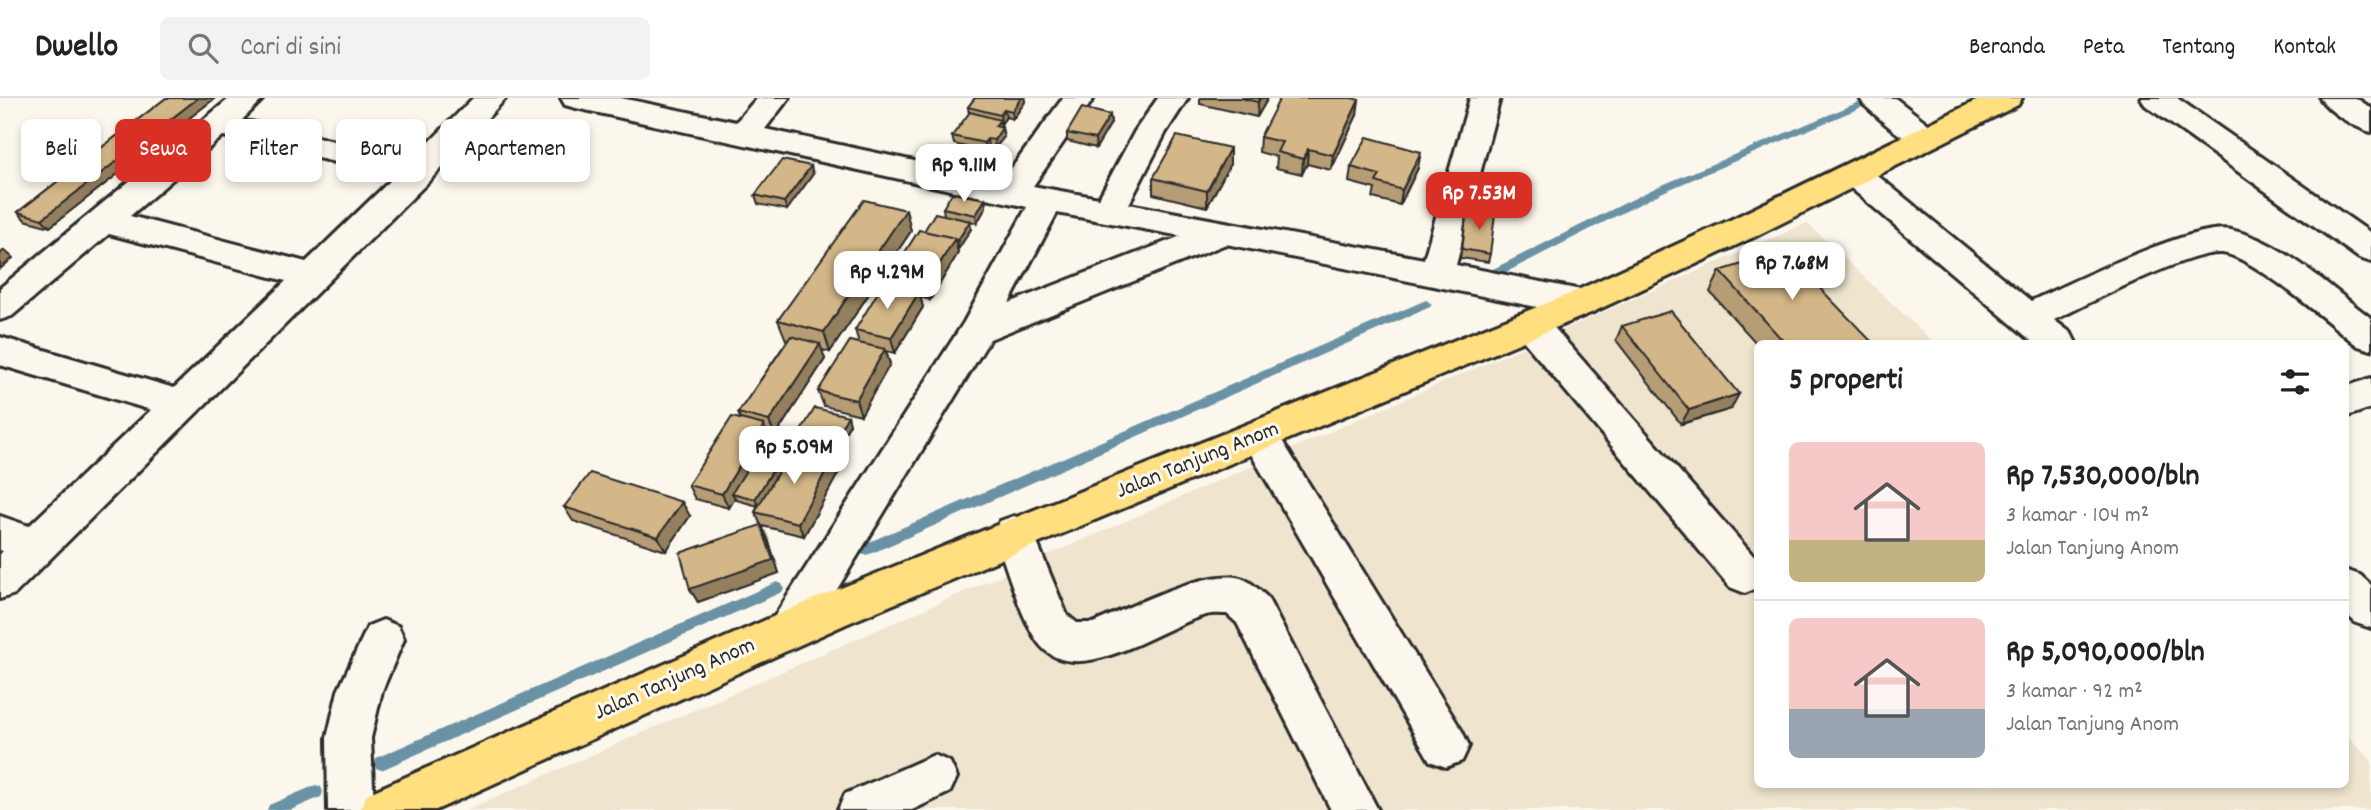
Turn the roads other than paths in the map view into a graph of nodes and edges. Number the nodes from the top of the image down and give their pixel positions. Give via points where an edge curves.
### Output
1 (249, 98) edge
2 (491, 98) edge
3 (576, 98) edge
4 (774, 98) edge
5 (1079, 98) edge
6 (1173, 98) edge
7 (1485, 98) edge
8 (1875, 98) edge
9 (2007, 98) edge
10 (2156, 98) edge
11 (2335, 98) edge
12 (648, 106) edge
13 (2371, 122) edge
14 (218, 125) junction
15 (742, 135) junction
16 (1925, 137) junction
17 (336, 152) edge
18 (426, 165) edge
19 (1856, 175) junction
20 (409, 182) edge
21 (1029, 196) junction
22 (1109, 210) junction
23 (105, 221) junction
24 (1221, 233) junction
25 (2371, 250) edge
26 (1437, 274) junction
27 (313, 275) junction
28 (1581, 303) junction
29 (0, 307) edge
30 (2028, 317) junction
31 (1530, 324) junction
32 (976, 330) junction
33 (2371, 337) edge
34 (2054, 340) edge
35 (0, 351) edge
36 (2371, 392) edge
37 (2349, 401) edge
38 (182, 405) junction
39 (1260, 437) junction
40 (1014, 533) junction
41 (18, 540) edge
42 (1745, 575) dead end
43 (0, 581) edge
44 (2349, 591) edge
45 (2371, 610) edge
46 (791, 627) junction
47 (383, 639) dead end
48 (1447, 746) dead end
49 (934, 777) dead end
50 (430, 800) edge
51 (351, 810) edge
52 (383, 810) edge
53 (861, 810) edge
54 (1355, 810) edge

1 - 14 street
2 - 18 street
3 - 12 street
4 - 15 street
5 - 21 street
6 - 22 street
7 - 26 street
8 - 16 street
9 - 16 main road, Jalan Tanjung Anom
10 - 25 street
11 - 13 street
12 - 15 street
14 - 17 street
14 - 23 street
15 - 21 street
16 - 19 main road, Jalan Tanjung Anom
19 - 28 main road, Jalan Tanjung Anom
19 - 30 street
20 - 27 street
21 - 22 street
21 - 32 street
22 - 24 street
23 - 27 street
23 - 29 street
24 - 26 street
24 - 32 street
26 - 28 street
27 - 38 street
28 - 31 main road, Jalan Tanjung Anom
30 - 33 street via 2125,272 2206,243 2228,241 2262,255
30 - 34 street
31 - 39 main road, Jalan Tanjung Anom
31 - 42 street
32 - 46 street
35 - 38 street
36 - 37 street
38 - 41 street
39 - 40 main road, Jalan Tanjung Anom
39 - 48 street
40 - 46 main road, Jalan Tanjung Anom
40 - 54 street via 1051,627 1069,642 1094,642 1204,597 1236,595 1252,610
41 - 43 street
44 - 45 street
46 - 50 main road, Jalan Tanjung Anom
47 - 51 street via 360,691 349,738
49 - 53 street
50 - 52 main road, Jalan Tanjung Anom

